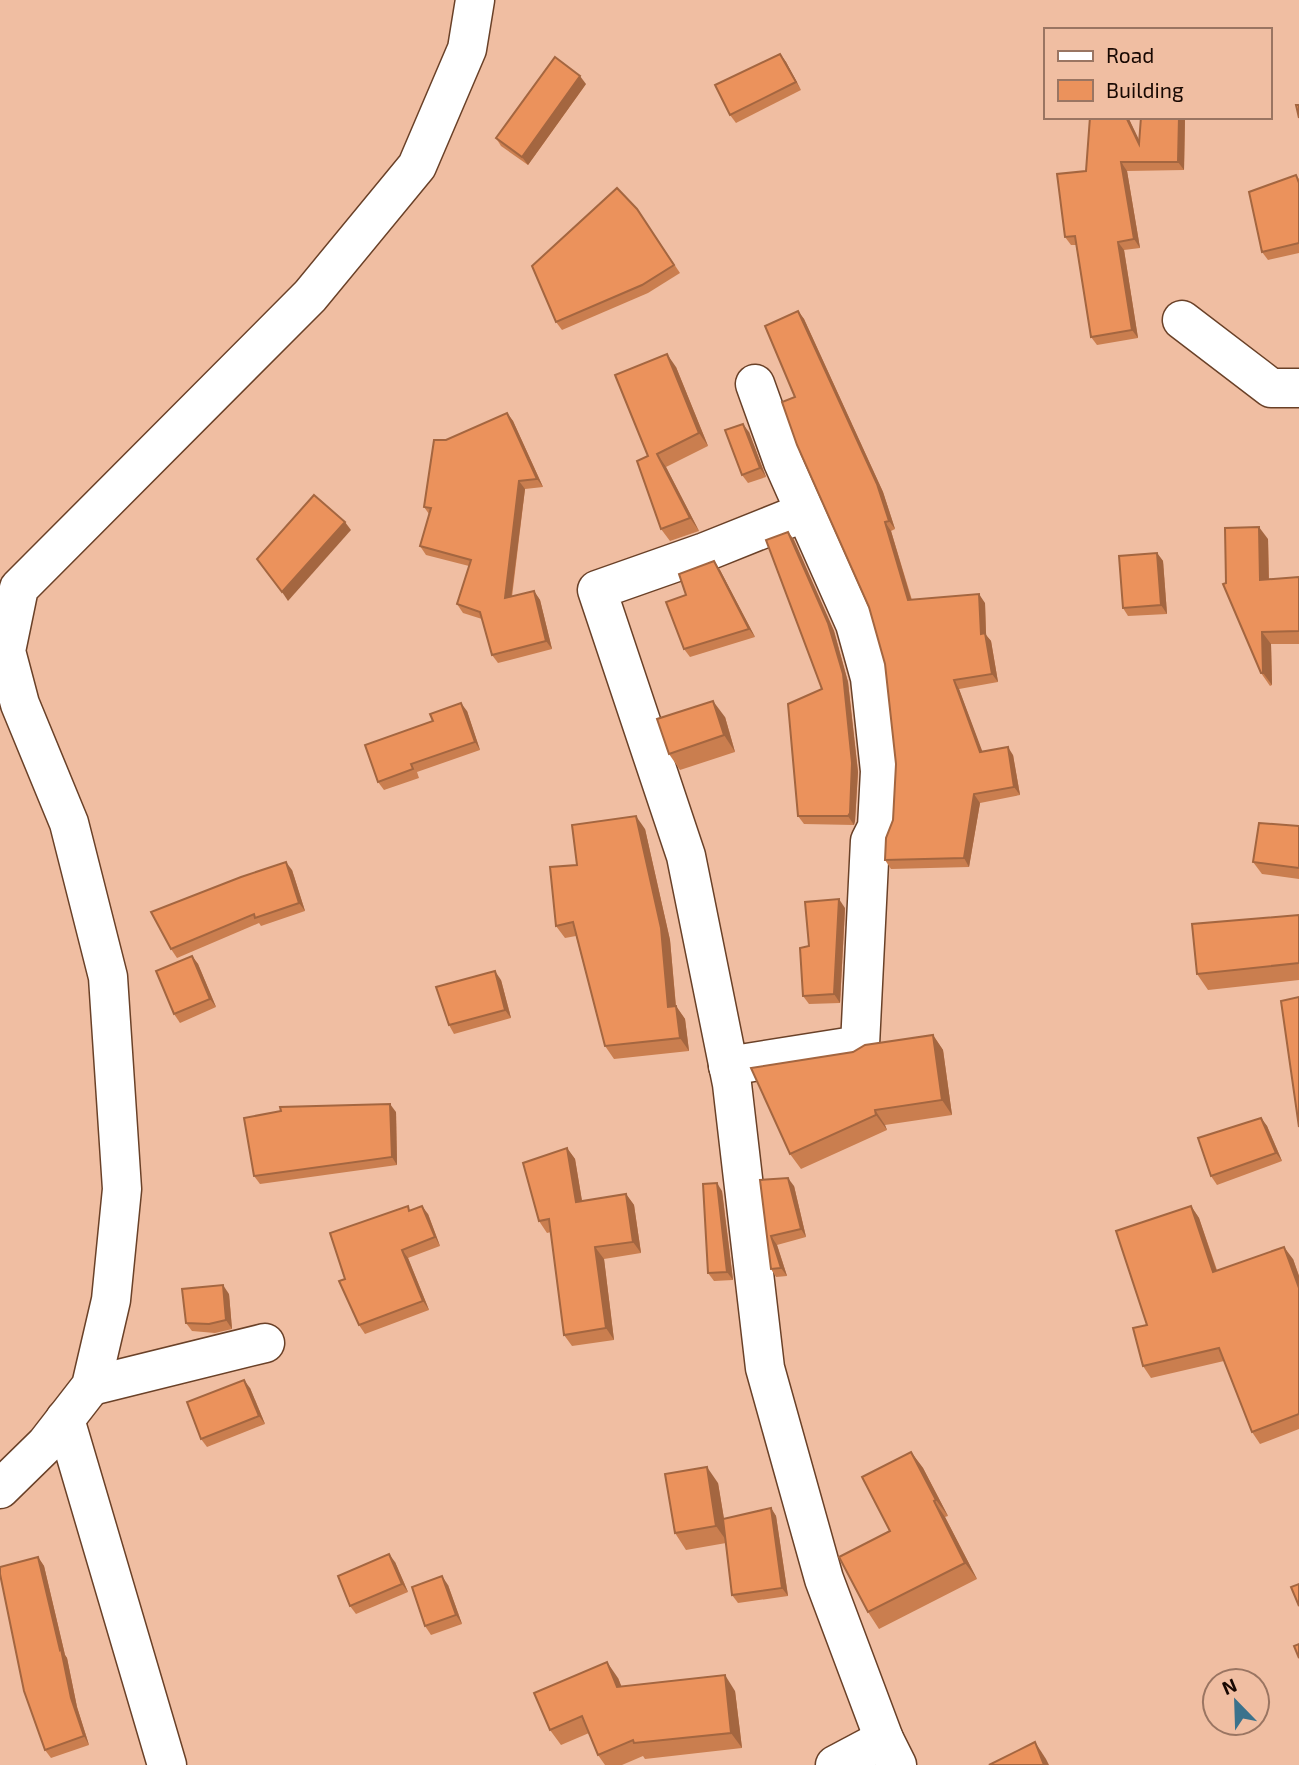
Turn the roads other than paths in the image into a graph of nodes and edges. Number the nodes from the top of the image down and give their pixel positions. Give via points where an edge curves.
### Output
1 (475, 0) edge
2 (1182, 320) dead end
3 (755, 383) dead end
4 (1299, 388) edge
5 (805, 512) junction
6 (728, 1066) junction
7 (265, 1343) dead end
8 (91, 1386) junction
9 (60, 1426) junction
10 (0, 1451) edge
11 (0, 1489) edge
12 (890, 1752) edge
13 (167, 1765) edge
14 (835, 1765) edge

1 - 8 street via 467,49 417,166 310,296 19,588 5,651 20,704 69,822 108,977 122,1189 111,1300
2 - 4 street via 1271,388
3 - 5 street
5 - 6 street via 855,624 870,678 880,771 877,827 870,841 860,1045
5 - 6 street via 597,590 686,856
6 - 12 street via 765,1367 824,1579
7 - 8 street
8 - 9 street
9 - 10 street
9 - 11 street
9 - 13 street
12 - 14 street

